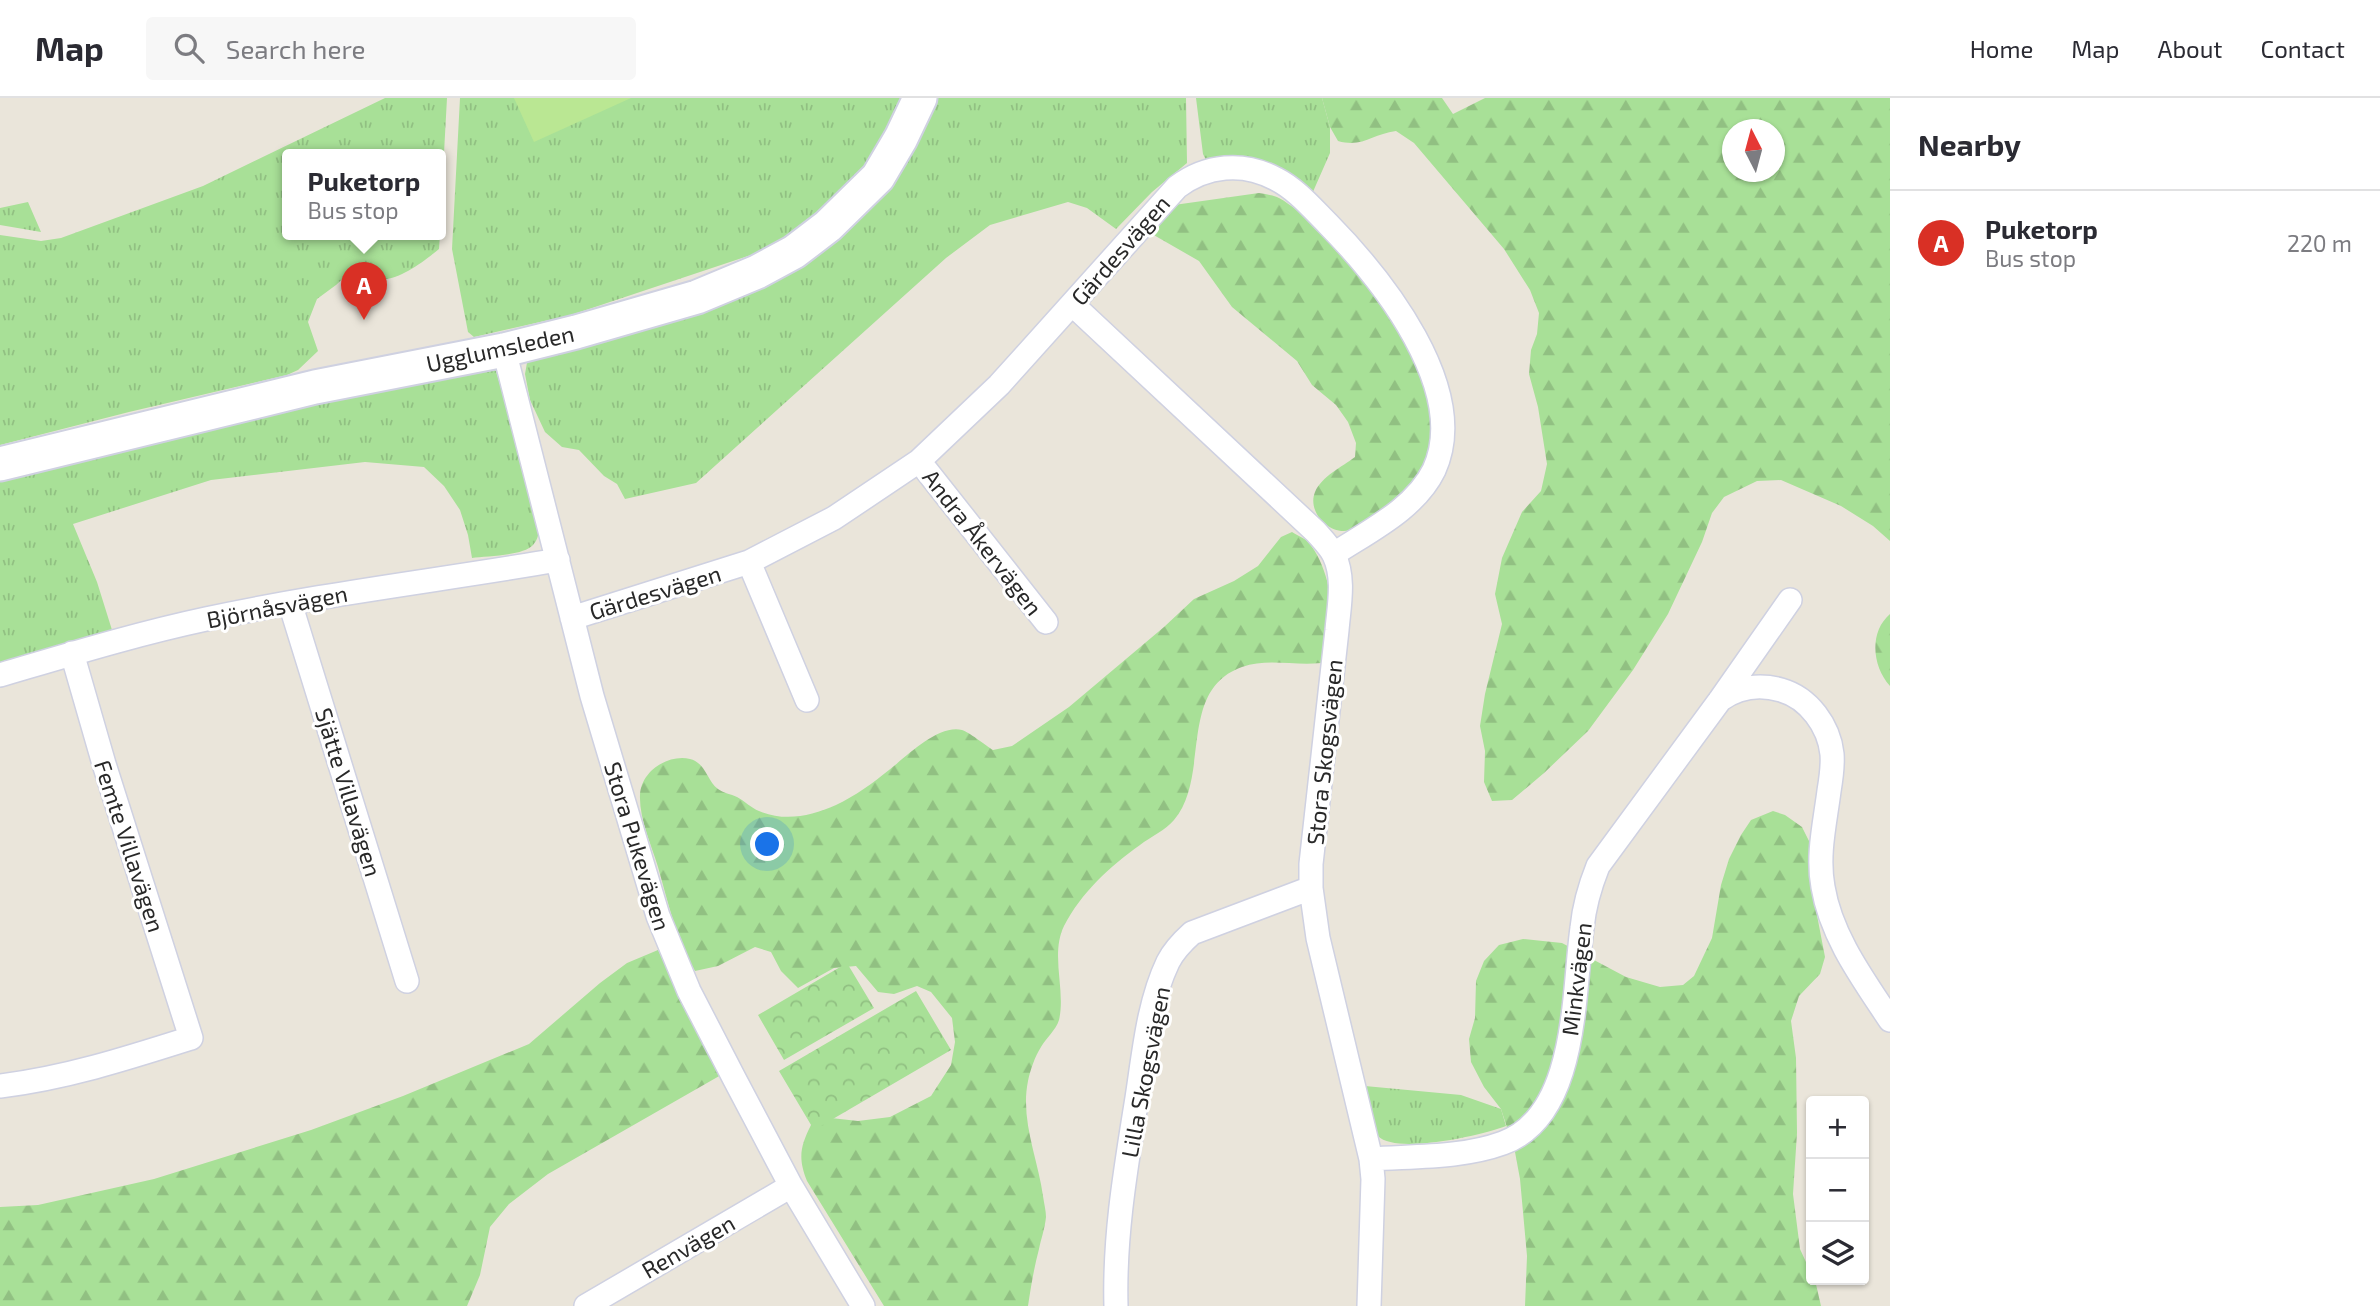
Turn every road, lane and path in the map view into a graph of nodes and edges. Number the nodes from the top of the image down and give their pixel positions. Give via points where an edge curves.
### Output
1 (920, 98) edge
2 (1072, 304) junction
3 (504, 350) junction
4 (919, 461) junction
5 (0, 464) edge
6 (1334, 554) junction
7 (558, 560) junction
8 (749, 562) junction
9 (1790, 600) dead end
10 (290, 603) junction
11 (572, 618) junction
12 (1046, 622) dead end
13 (72, 653) junction
14 (0, 675) edge
15 (1720, 700) junction
16 (807, 701) dead end
17 (1311, 888) junction
18 (407, 981) dead end
19 (1890, 1020) edge
20 (0, 1086) edge
21 (1371, 1159) junction
22 (791, 1186) junction
23 (596, 1304) edge
24 (863, 1306) edge
25 (1116, 1306) edge
26 (1369, 1306) edge

1 - 3 street, Ugglumsleden via 878,177 836,220 794,252 697,297
2 - 4 street, Gärdesvägen via 999,385
2 - 6 street via 1295,511
2 - 6 street, Gärdesvägen via 1162,201 1202,171 1235,167 1261,172 1308,204 1369,269 1394,304 1431,372 1441,410 1440,451 1424,486 1405,506
3 - 5 street, Ugglumsleden via 315,387
3 - 7 street, Stora Pukevägen
4 - 8 street, Gärdesvägen via 834,519
4 - 12 street, Andra Åkervägen
6 - 17 street, Stora Skogsvägen via 1340,594
7 - 10 street, Björnåsvägen
7 - 11 street, Stora Pukevägen
8 - 11 street, Gärdesvägen
8 - 16 street
9 - 15 street, Minkvägen
10 - 13 street, Björnåsvägen
10 - 18 street, Sjätte Villavägen
11 - 22 street, Stora Pukevägen via 658,916 689,991
13 - 14 street, Björnåsvägen
13 - 20 street, Femte Villavägen via 191,1038 61,1077
15 - 19 street via 1730,692 1753,687 1782,690 1805,703 1823,725 1832,755 1821,849 1823,888 1852,961
15 - 21 street, Minkvägen via 1598,866 1582,925 1566,1055 1553,1096 1542,1112 1519,1135 1490,1147
17 - 21 street, Stora Skogsvägen via 1318,938
17 - 25 street, Lilla Skogsvägen via 1192,933 1168,962 1151,1014 1121,1199
21 - 26 street, Stora Skogsvägen
22 - 23 street, Renvägen
22 - 24 street, Stora Pukevägen

